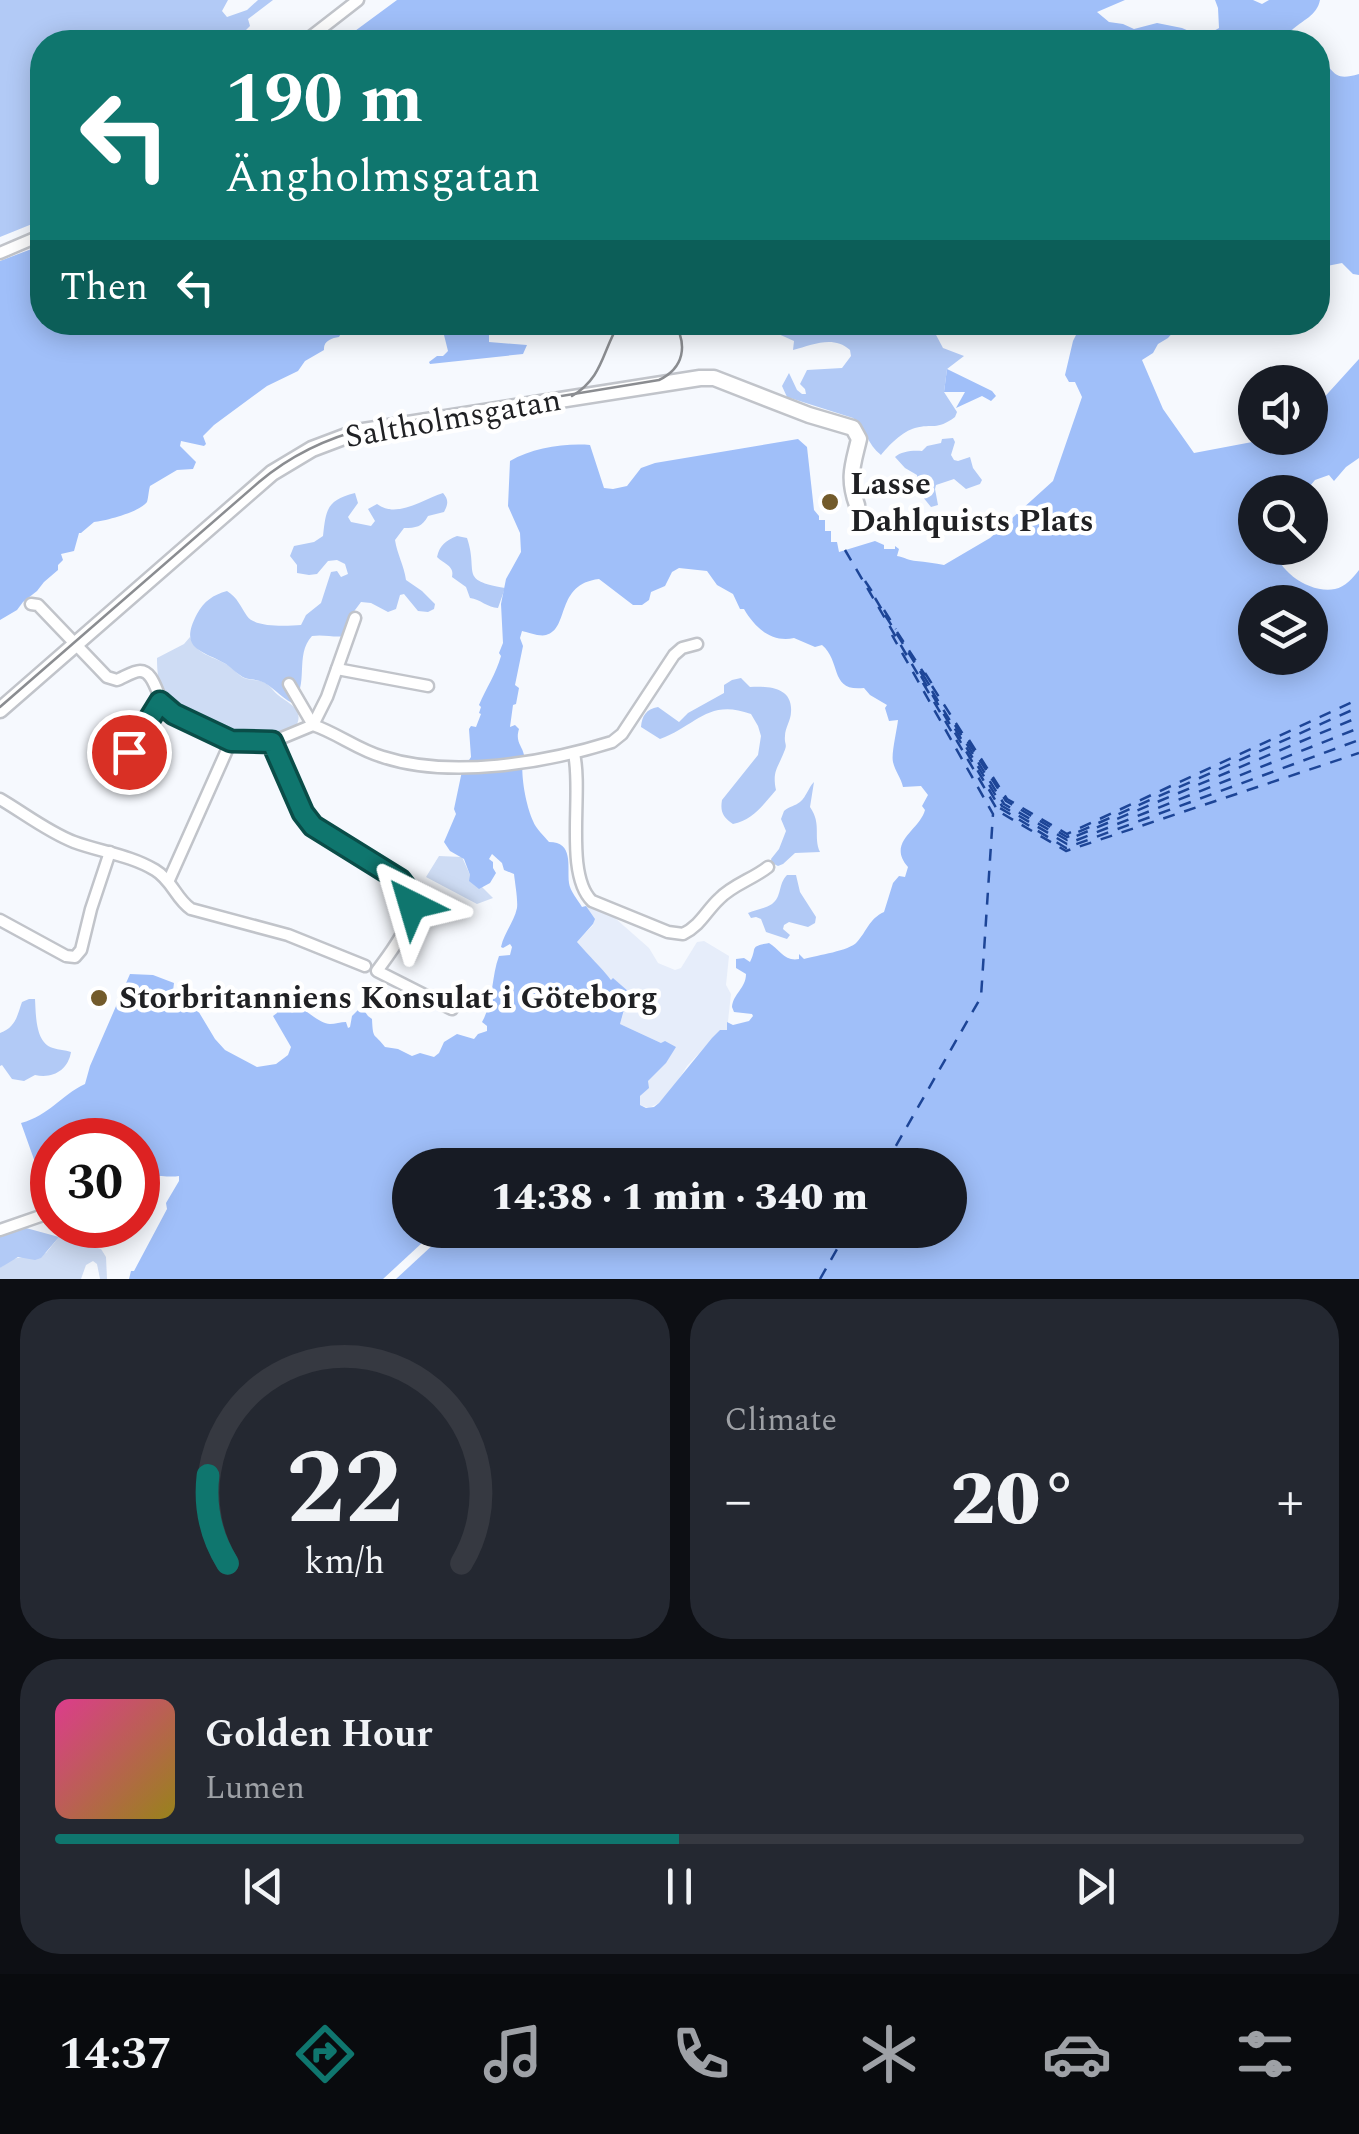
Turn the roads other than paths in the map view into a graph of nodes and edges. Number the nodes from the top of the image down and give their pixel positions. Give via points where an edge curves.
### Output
1 (358, 0) edge
2 (319, 30) edge
3 (30, 241) edge
4 (0, 252) edge
5 (857, 504) dead end
6 (31, 604) dead end
7 (355, 618) dead end
8 (75, 644) junction
9 (698, 644) dead end
10 (337, 669) junction
11 (289, 684) dead end
12 (428, 686) dead end
13 (160, 702) junction
14 (0, 710) edge
15 (313, 725) junction
16 (231, 741) junction
17 (272, 742) junction
18 (574, 754) junction
19 (113, 777) dead end
20 (0, 798) edge
21 (110, 852) junction
22 (768, 867) dead end
23 (169, 880) junction
24 (0, 920) edge
25 (365, 966) dead end
26 (452, 1009) dead end
27 (30, 1220) edge
28 (0, 1230) edge

1 - 2 street
3 - 4 street
5 - 8 street, Saltholmsgatan via 851,471 859,438 853,428 714,378 386,426 323,444 272,473
6 - 8 street
7 - 10 street
8 - 13 street via 113,680 147,673
8 - 14 street, Saltholmsgatan
9 - 18 street via 674,655 616,740
10 - 12 street
10 - 15 street
11 - 15 street
13 - 16 street
13 - 19 street
15 - 17 street
15 - 18 street via 379,756 436,766
16 - 17 street
16 - 23 street
17 - 26 street via 313,826 400,880 410,893 403,932 377,971
18 - 22 street via 578,873 592,901 684,934 722,895
20 - 21 street via 62,837
21 - 23 street
21 - 24 street via 75,956
23 - 25 street via 191,909 273,930
27 - 28 street

